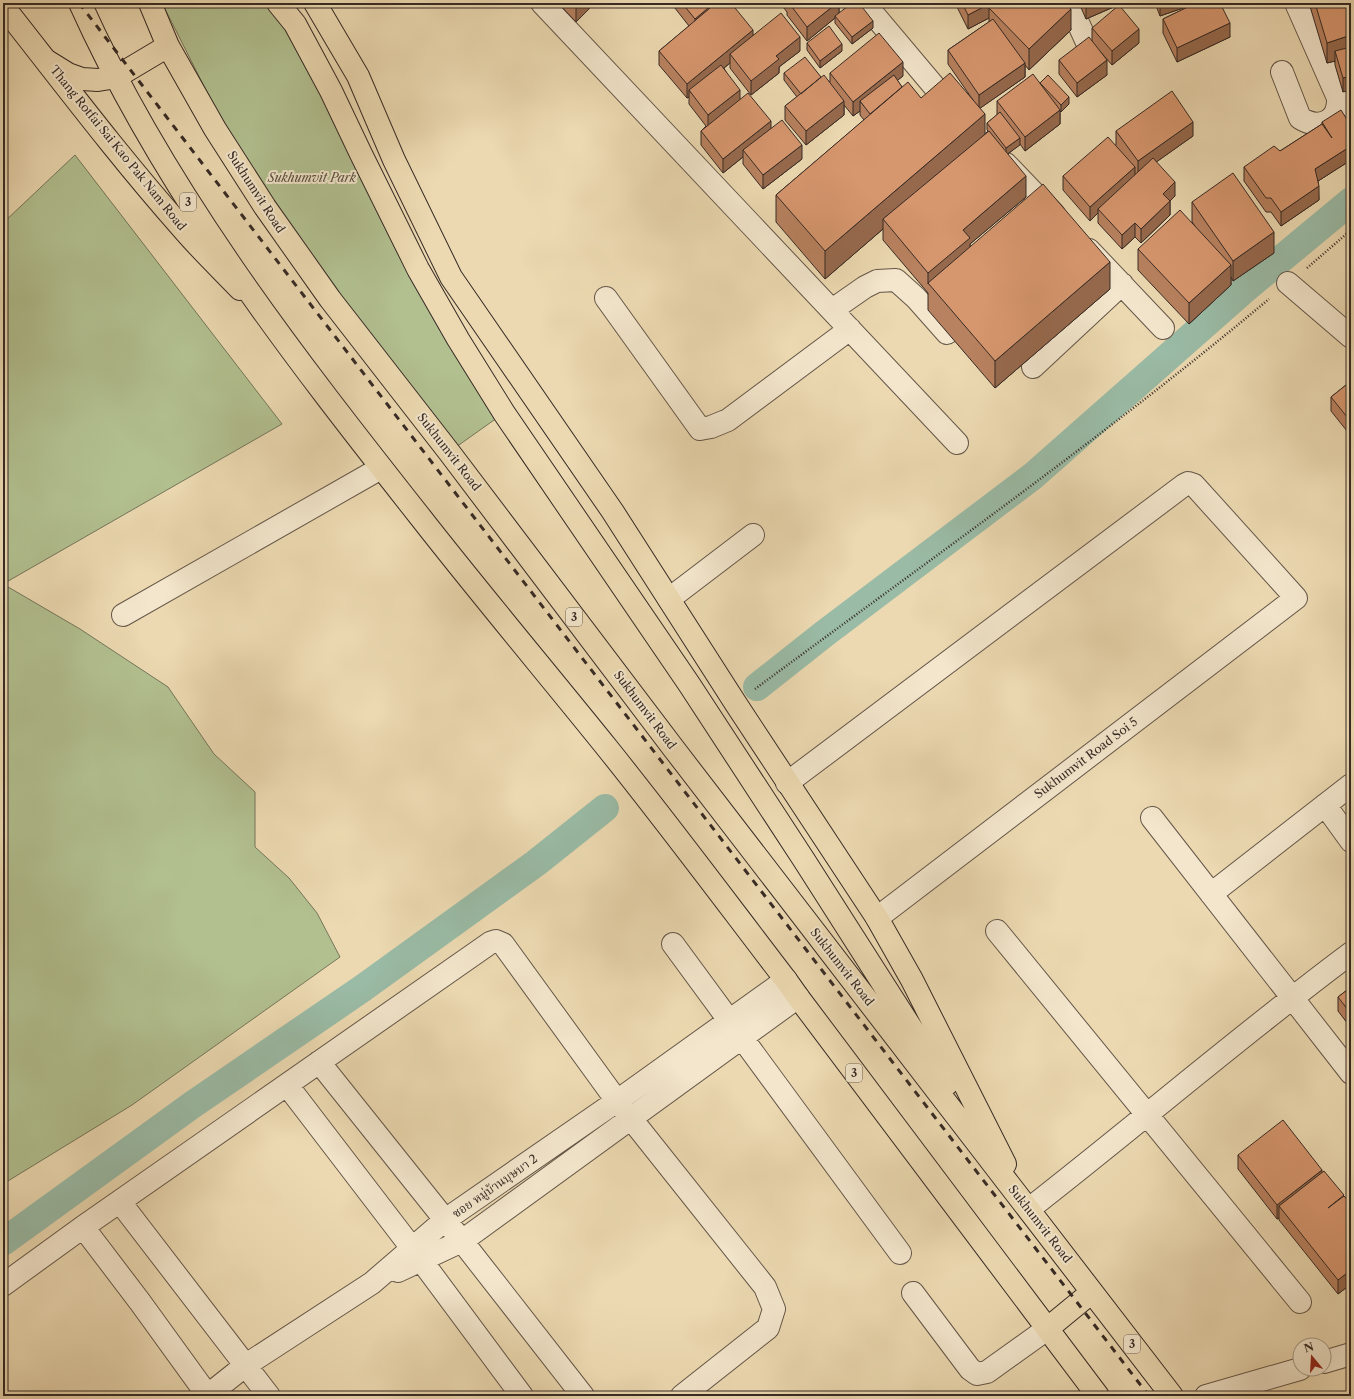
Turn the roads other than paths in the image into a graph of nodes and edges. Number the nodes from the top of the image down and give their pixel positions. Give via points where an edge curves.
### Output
1 (80, 3) edge
2 (150, 3) edge
3 (278, 3) edge
4 (315, 3) edge
5 (542, 3) edge
6 (864, 3) edge
7 (1069, 3) edge
8 (1296, 3) edge
9 (3, 7) edge
10 (168, 46) junction
11 (1090, 49) edge
12 (47, 61) junction
13 (1282, 72) dead end
14 (116, 77) junction
15 (970, 124) edge
16 (990, 147) edge
17 (1288, 283) road end
18 (1122, 284) junction
19 (606, 298) dead end
20 (832, 310) junction
21 (270, 321) junction
22 (1164, 328) dead end
23 (850, 329) junction
24 (947, 333) dead end
25 (1351, 337) edge
26 (1033, 367) dead end
27 (957, 443) dead end
28 (381, 468) junction
29 (753, 534) dead end
30 (669, 599) junction
31 (123, 615) dead end
32 (788, 783) junction
33 (1351, 785) edge
34 (1325, 805) junction
35 (1152, 818) dead end
36 (1351, 841) edge
37 (1211, 894) junction
38 (877, 918) junction
39 (997, 932) dead end
40 (673, 944) dead end
41 (1351, 953) edge
42 (792, 989) junction
43 (1292, 997) junction
44 (735, 1029) junction
45 (319, 1062) junction
46 (1351, 1073) edge
47 (287, 1085) junction
48 (616, 1101) junction
49 (1147, 1115) junction
50 (631, 1119) junction
51 (1000, 1174) junction
52 (120, 1202) junction
53 (1027, 1207) junction
54 (445, 1220) junction
55 (83, 1227) junction
56 (462, 1241) junction
57 (900, 1253) dead end
58 (417, 1254) junction
59 (3, 1285) edge
60 (1092, 1292) junction
61 (913, 1293) dead end
62 (1300, 1302) dead end
63 (1047, 1329) junction
64 (1351, 1354) edge
65 (1332, 1360) edge
66 (246, 1365) junction
67 (1292, 1371) edge
68 (207, 1396) edge
69 (269, 1396) edge
70 (522, 1396) edge
71 (583, 1396) edge
72 (682, 1396) edge
73 (1098, 1396) edge
74 (1172, 1396) edge
75 (1206, 1396) edge

1 - 14 main road, 3
2 - 10 main road, Sukhumvit Road / 3
3 - 51 main road via 295,24 332,91 418,268 458,339 504,413 804,860 957,1099
4 - 30 main road via 358,76 394,160 451,277 613,512
5 - 20 street
6 - 15 street via 944,98 950,100
7 - 11 street
8 - 13 street via 1338,98 1335,115 1329,122 1306,122 1300,118
9 - 12 main road, Thang Rotfai Sai Kao Pak Nam Road
10 - 14 main road
10 - 51 main road, Sukhumvit Road / 3 via 265,207 330,299
12 - 14 main road via 82,79
12 - 21 main road, Thang Rotfai Sai Kao Pak Nam Road via 144,185
14 - 21 main road, 3 via 192,208
16 - 18 street
17 - 25 street
18 - 22 street
18 - 26 street
19 - 23 street via 700,429 728,420
20 - 23 street
20 - 24 street via 877,280 896,280
21 - 28 main road, 3
23 - 27 street
28 - 31 street
28 - 42 main road, 3 via 609,750
29 - 30 street
30 - 32 main road
32 - 38 main road
32 - 38 street, Sukhumvit Road Soi 5 via 1184,484 1194,485 1296,598
33 - 34 street
34 - 36 street
34 - 37 street
35 - 37 street
37 - 43 street
38 - 53 main road via 912,980
39 - 49 street
40 - 44 street
41 - 43 street
42 - 44 street
42 - 63 main road, 3
43 - 46 street
43 - 49 street
44 - 48 street, ซอย หมู่บ้านบุษบา 2
44 - 50 street
44 - 57 street
45 - 47 street
45 - 48 street via 496,941 503,944
45 - 54 street
47 - 52 street
47 - 58 street
48 - 50 street
48 - 54 street, ซอย หมู่บ้านบุษบา 2
49 - 53 street
49 - 62 street
50 - 56 street
50 - 72 street via 765,1287 774,1309 768,1328
51 - 53 main road, Sukhumvit Road / 3
52 - 55 street
52 - 66 street
53 - 60 main road, Sukhumvit Road / 3
54 - 56 street
54 - 58 street, ซอย หมู่บ้านบุษบา 2
55 - 59 street
55 - 68 street
56 - 58 street
56 - 71 street
58 - 66 street, ซอย หมู่บ้านบุษบา 2
58 - 70 street
60 - 63 main road
60 - 74 main road, Sukhumvit Road / 3
61 - 63 street via 970,1369 977,1374 987,1372
63 - 73 main road, 3
64 - 65 street
66 - 68 street, ซอย หมู่บ้านบุษบา 2
66 - 69 street
67 - 75 street

